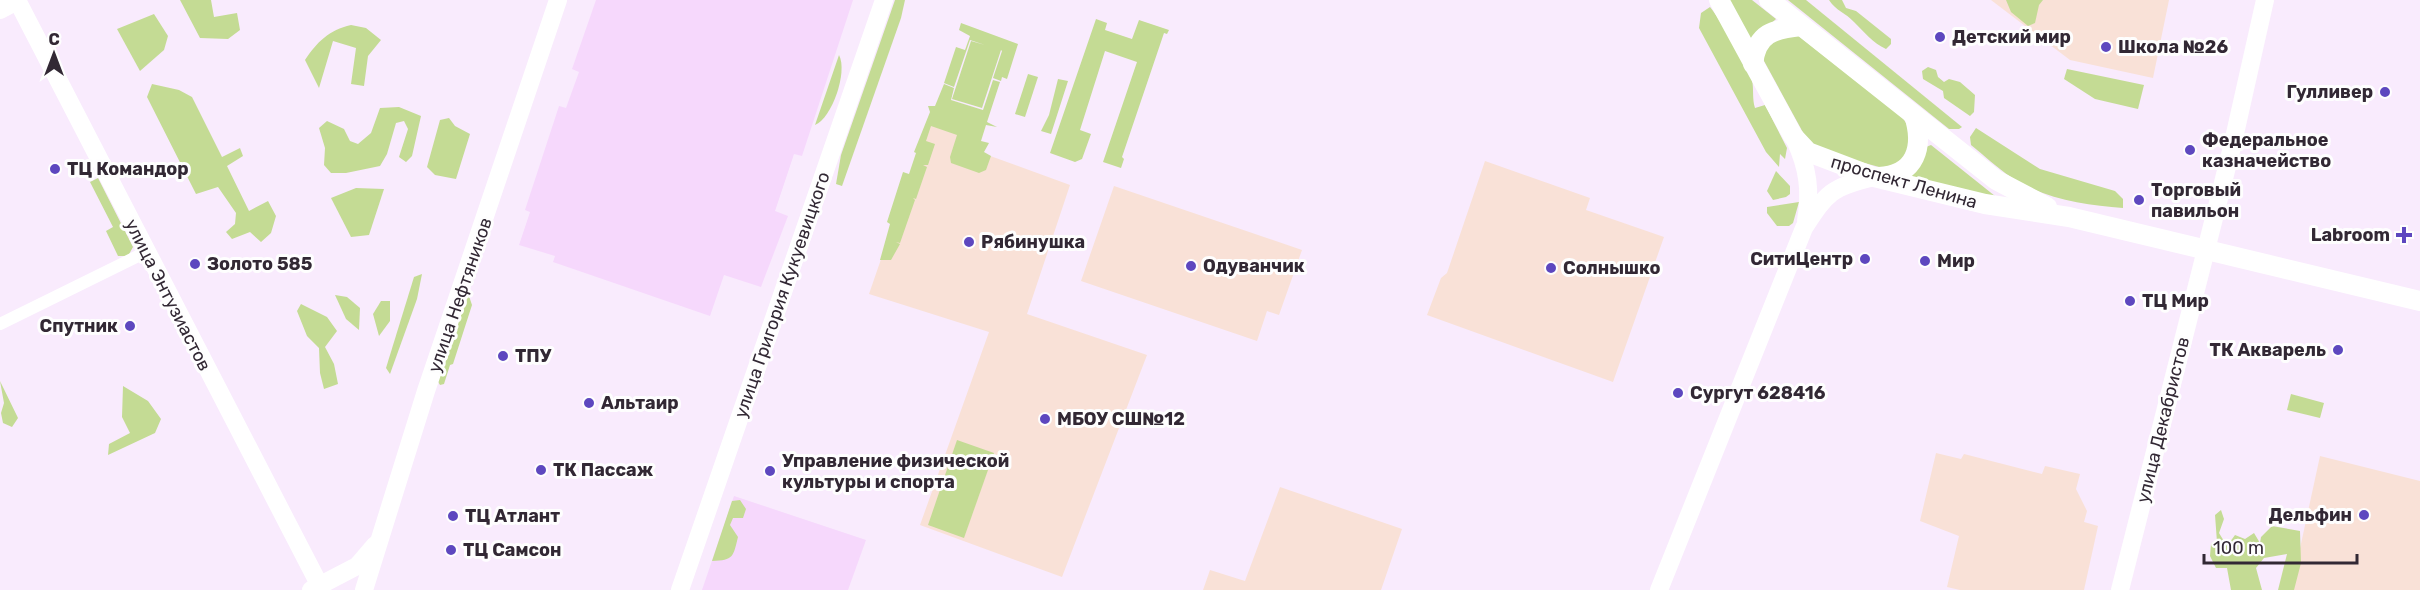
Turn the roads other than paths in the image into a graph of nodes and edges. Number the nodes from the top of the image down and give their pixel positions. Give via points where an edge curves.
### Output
1 (17, 0) edge
2 (558, 0) edge
3 (884, 0) edge
4 (1719, 0) edge
5 (1769, 0) edge
6 (2265, 0) edge
7 (0, 9) edge
8 (1801, 26) junction
9 (1753, 64) junction
10 (1914, 116) junction
11 (1793, 136) junction
12 (1874, 177) junction
13 (2069, 217) junction
14 (1804, 228) junction
15 (2206, 251) junction
16 (146, 252) junction
17 (2420, 301) edge
18 (0, 324) edge
19 (383, 533) junction
20 (317, 588) edge
21 (364, 590) edge
22 (680, 590) edge
23 (1659, 590) edge
24 (2120, 590) edge

1 - 7 street
1 - 16 street, улица Энтузиастов
2 - 19 street, улица Нефтяников via 426,391
3 - 22 street, улица Григория Кукуевицкого
4 - 9 main road, проспект Ленина
5 - 8 main road, проспект Ленина
6 - 15 street, улица Декабристов
8 - 9 main road via 1777,28 1761,39 1754,49
8 - 10 main road, проспект Ленина
9 - 11 main road, проспект Ленина
10 - 12 main road via 1920,132 1912,161 1903,171
10 - 13 main road, проспект Ленина via 1996,180
11 - 12 main road, проспект Ленина via 1808,152
11 - 14 street via 1809,179
12 - 13 main road, проспект Ленина via 1984,204
12 - 14 street via 1832,191
13 - 15 main road, проспект Ленина
14 - 23 street
15 - 17 main road, проспект Ленина
15 - 24 street, улица Декабристов
16 - 18 street
16 - 20 street, улица Энтузиастов
19 - 20 street via 357,566
19 - 21 street, улица Нефтяников

